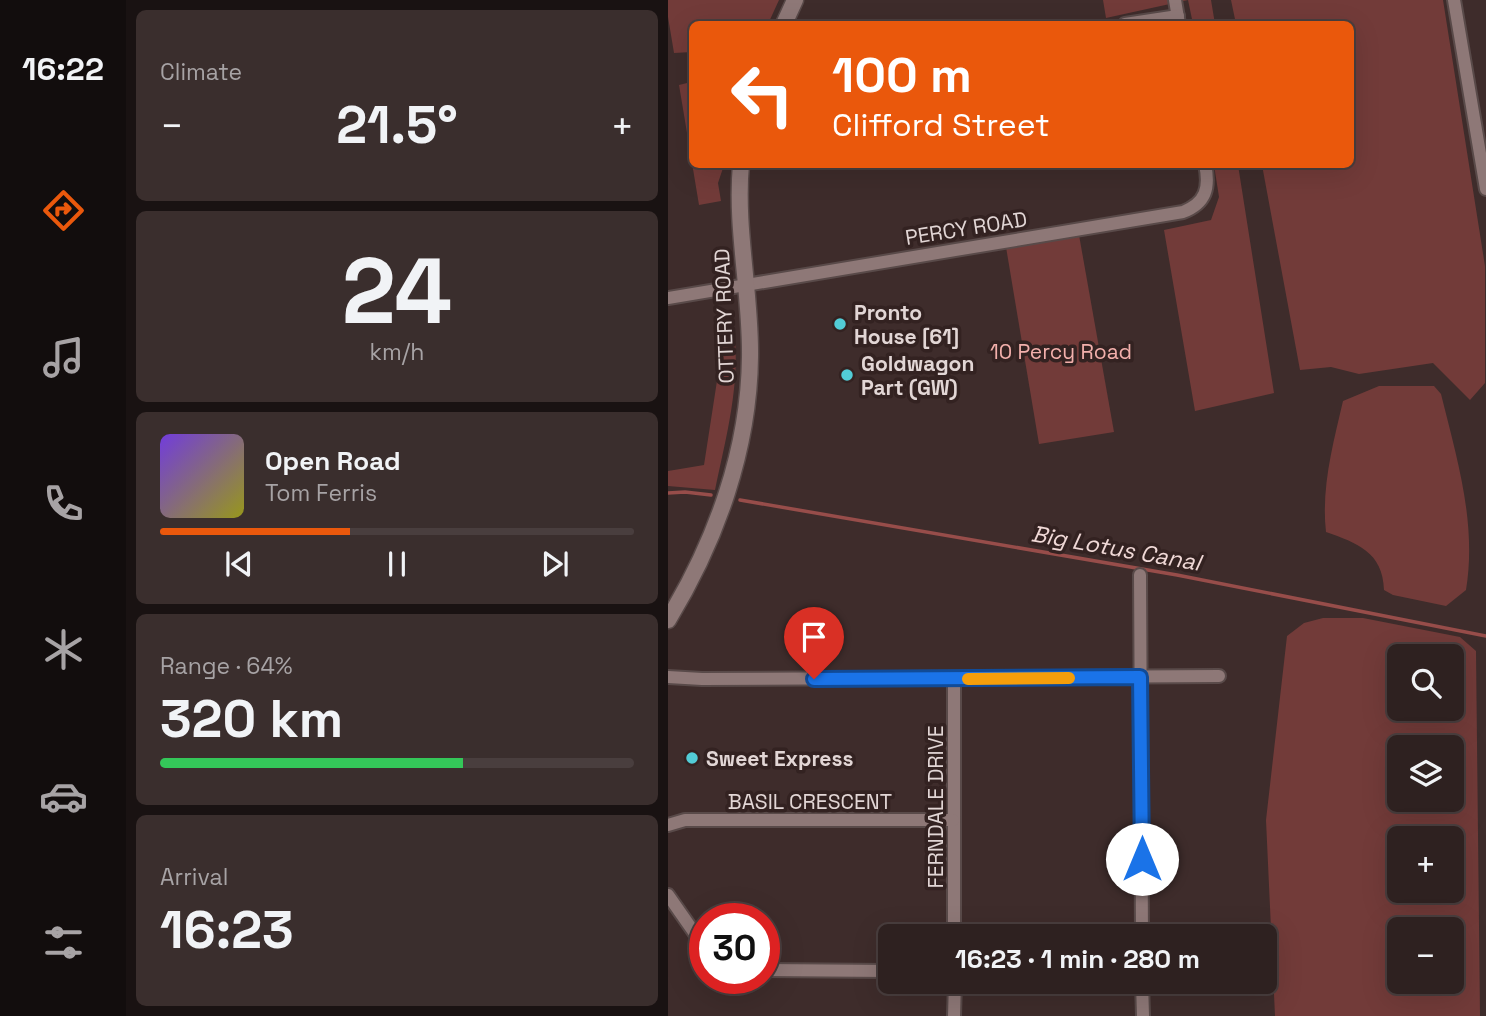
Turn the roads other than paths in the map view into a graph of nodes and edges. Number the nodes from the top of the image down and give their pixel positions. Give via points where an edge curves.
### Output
1 (795, 0) edge
2 (1175, 0) edge
3 (1454, 0) edge
4 (1178, 20) edge
5 (785, 21) edge
6 (741, 168) edge
7 (1206, 168) edge
8 (1485, 189) edge
9 (745, 284) junction
10 (668, 298) edge
11 (1140, 575) dead end
12 (668, 619) edge
13 (1219, 676) dead end
14 (668, 677) edge
15 (1140, 677) junction
16 (954, 679) junction
17 (953, 820) junction
18 (668, 825) edge
19 (668, 895) edge
20 (954, 924) edge
21 (1142, 924) edge
22 (689, 925) edge
23 (780, 970) edge
24 (878, 971) edge
25 (955, 994) edge
26 (1142, 994) edge
27 (954, 1016) edge
28 (1143, 1016) edge

1 - 5 street
2 - 4 street
3 - 8 street
6 - 9 street, OTTERY ROAD
7 - 9 street, PERCY ROAD via 1205,196 1183,212
9 - 10 street, PERCY ROAD
9 - 12 street, OTTERY ROAD via 750,356 740,444 700,564
11 - 15 street
13 - 15 street
14 - 16 street
15 - 16 street
15 - 21 street
16 - 17 street, FERNDALE DRIVE
17 - 18 street, BASIL CRESCENT via 685,820
17 - 20 street, FERNDALE DRIVE
19 - 22 street
23 - 24 street
25 - 27 street
26 - 28 street

